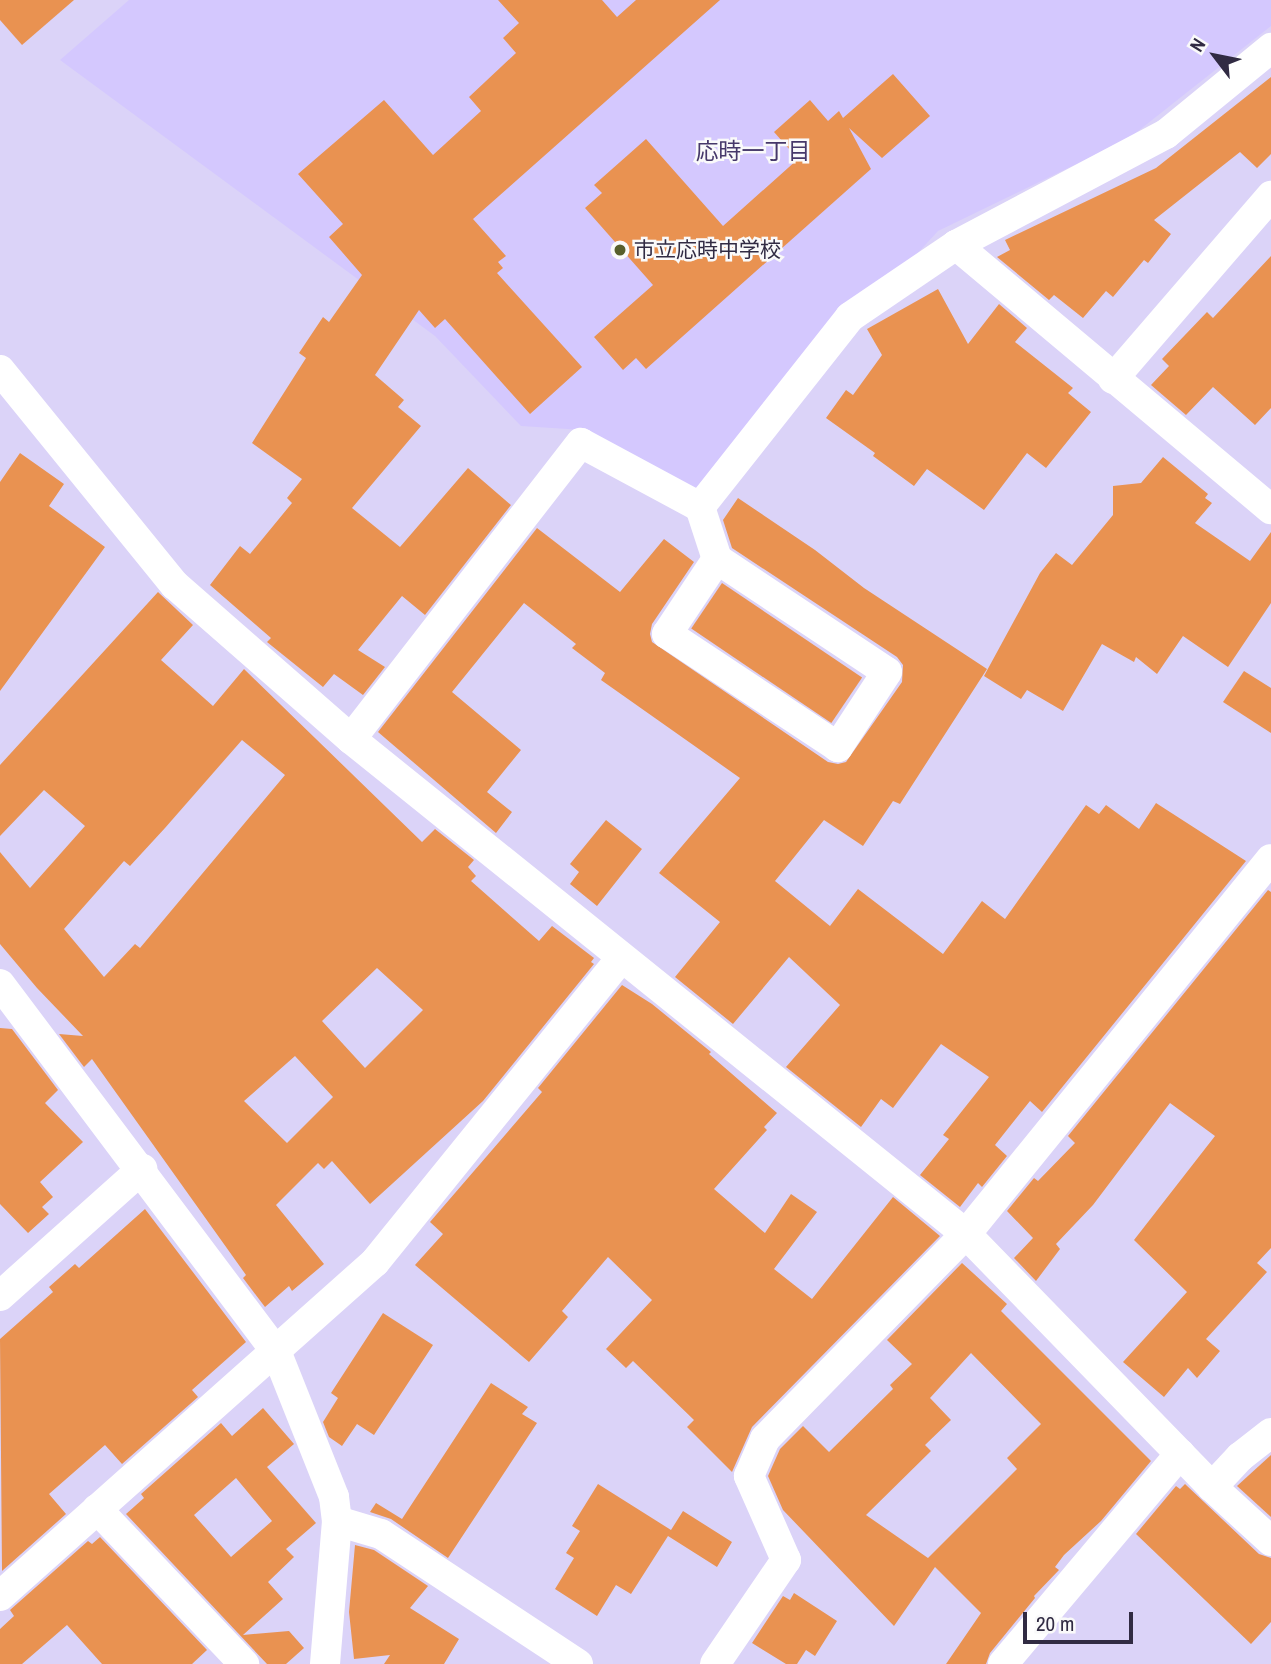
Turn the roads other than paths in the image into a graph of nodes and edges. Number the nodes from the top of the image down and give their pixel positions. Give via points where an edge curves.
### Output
1 (1271, 48) edge
2 (1271, 196) edge
3 (956, 245) junction
4 (0, 370) edge
5 (1113, 379) junction
6 (700, 507) junction
7 (1271, 509) edge
8 (717, 559) junction
9 (351, 739) junction
10 (1271, 859) edge
11 (621, 958) junction
12 (5, 1000) edge
13 (142, 1169) junction
14 (966, 1234) junction
15 (0, 1296) edge
16 (276, 1351) junction
17 (1271, 1433) edge
18 (1180, 1454) junction
19 (1212, 1488) junction
20 (97, 1510) junction
21 (337, 1521) junction
22 (1271, 1541) edge
23 (0, 1596) edge
24 (244, 1664) edge
25 (325, 1664) edge
26 (578, 1664) edge
27 (715, 1664) edge
28 (1003, 1664) edge

1 - 3 street via 1167,134
2 - 5 street
3 - 5 street
3 - 6 street via 850,317
4 - 9 street via 174,585
5 - 7 street
6 - 8 street
6 - 9 street via 581,443
8 - 8 street via 667,635 838,747 887,672
9 - 11 street
10 - 14 street
11 - 14 street
11 - 16 street via 375,1262
12 - 13 street
13 - 15 street
13 - 16 street
14 - 18 street
14 - 27 street via 765,1439 748,1476 786,1560
16 - 20 street
16 - 21 street via 334,1497
17 - 19 street via 1240,1457
18 - 19 street
18 - 28 street
19 - 22 street
20 - 23 street
20 - 24 street
21 - 25 street
21 - 26 street via 381,1534

